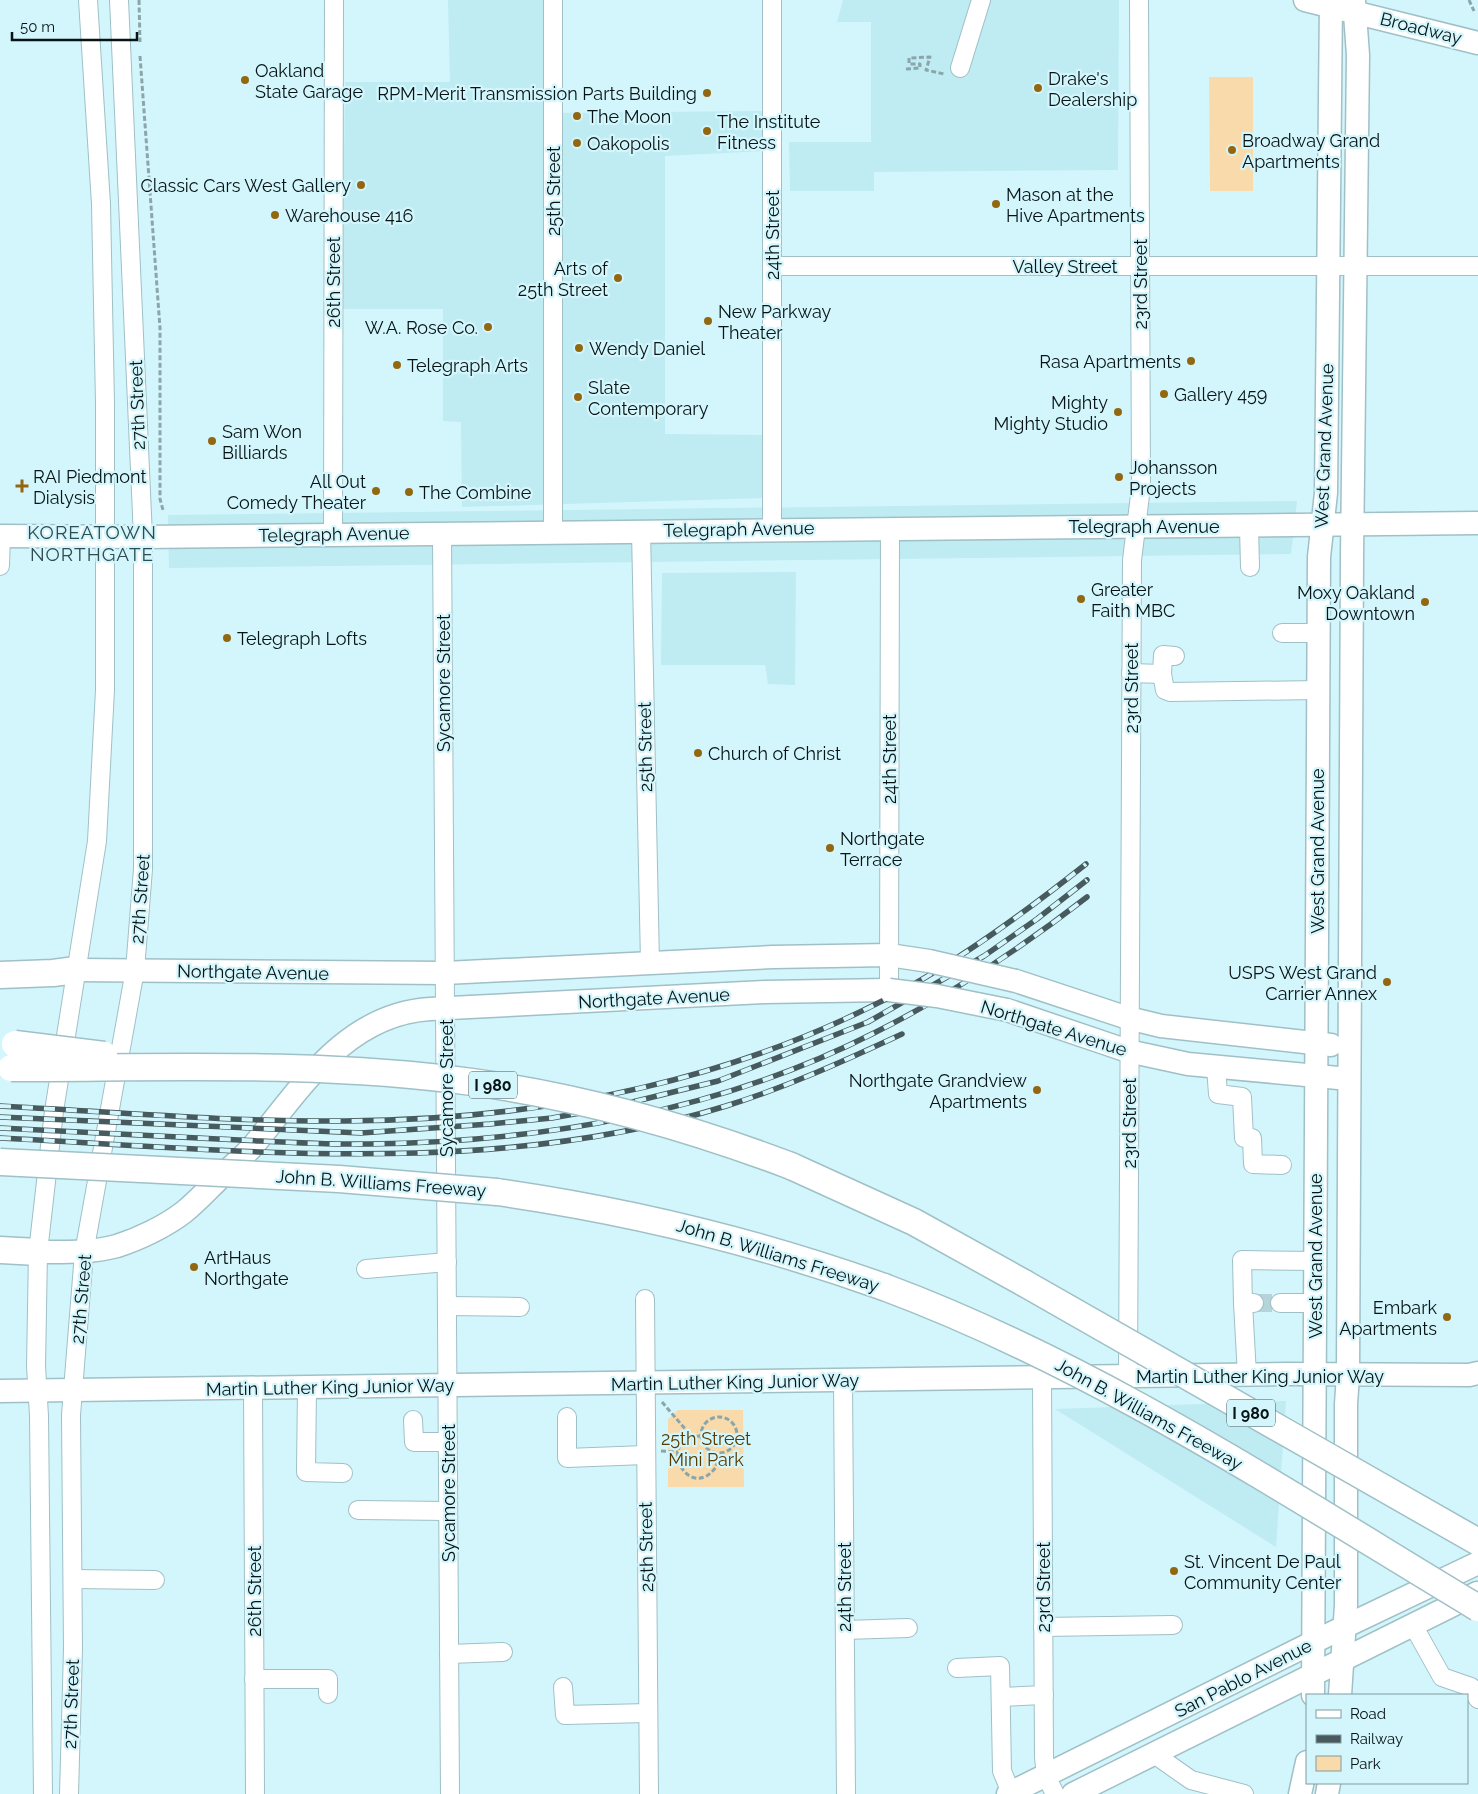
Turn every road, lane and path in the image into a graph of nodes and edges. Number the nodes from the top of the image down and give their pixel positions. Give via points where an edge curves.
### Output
1 (88, 0) edge
2 (118, 0) edge
3 (139, 0) edge
4 (334, 0) edge
5 (553, 0) edge
6 (772, 0) edge
7 (981, 0) edge
8 (1140, 0) edge
9 (1305, 0) edge
10 (1469, 0) edge
11 (1331, 3) edge
12 (1355, 6) edge
13 (1474, 11) dead end
14 (1478, 43) edge
15 (906, 68) dead end
16 (954, 72) joint
17 (128, 202) junction
18 (101, 204) junction
19 (1328, 265) junction
20 (1356, 265) junction
21 (772, 266) junction
22 (1140, 266) junction
23 (1478, 266) edge
24 (163, 510) dead end
25 (1478, 523) edge
26 (1323, 525) junction
27 (1352, 525) junction
28 (1249, 526) junction
29 (1137, 527) junction
30 (890, 528) junction
31 (772, 529) junction
32 (641, 530) junction
33 (442, 532) junction
34 (553, 532) junction
35 (333, 535) junction
36 (0, 536) edge
37 (105, 537) junction
38 (143, 537) junction
39 (0, 566) edge
40 (1250, 567) dead end
41 (1282, 633) dead end
42 (1318, 633) junction
43 (1175, 656) dead end
44 (1131, 673) junction
45 (1162, 674) junction
46 (1318, 690) junction
47 (889, 955) junction
48 (650, 963) junction
49 (76, 970) junction
50 (135, 970) junction
51 (445, 973) junction
52 (0, 975) edge
53 (889, 990) junction
54 (445, 1009) junction
55 (1128, 1018) junction
56 (1316, 1043) junction
57 (1349, 1047) junction
58 (1128, 1051) junction
59 (6, 1056) edge
60 (1216, 1067) junction
61 (1316, 1076) junction
62 (1350, 1079) junction
63 (0, 1162) edge
64 (1282, 1165) dead end
65 (0, 1250) edge
66 (38, 1252) junction
67 (84, 1253) junction
68 (1315, 1261) junction
69 (447, 1262) junction
70 (366, 1269) dead end
71 (644, 1299) dead end
72 (1280, 1303) tunnel mouth
73 (1315, 1303) junction
74 (447, 1306) junction
75 (520, 1307) dead end
76 (1315, 1374) junction
77 (1247, 1375) junction
78 (1348, 1375) junction
79 (1475, 1376) edge
80 (1128, 1377) junction
81 (1042, 1378) junction
82 (843, 1380) junction
83 (645, 1383) junction
84 (448, 1385) junction
85 (307, 1387) junction
86 (253, 1388) junction
87 (37, 1390) junction
88 (73, 1390) junction
89 (0, 1391) edge
90 (567, 1417) dead end
91 (413, 1420) dead end
92 (700, 1436) junction
93 (692, 1437) junction
94 (448, 1442) junction
95 (718, 1454) junction
96 (645, 1455) junction
97 (343, 1473) dead end
98 (358, 1510) dead end
99 (448, 1510) junction
100 (1478, 1542) edge
101 (1478, 1563) edge
102 (73, 1579) junction
103 (155, 1580) dead end
104 (1478, 1593) edge
105 (1478, 1608) edge
106 (1173, 1625) dead end
107 (1413, 1625) junction
108 (1043, 1627) junction
109 (1344, 1627) junction
110 (908, 1628) dead end
111 (844, 1630) junction
112 (1313, 1643) junction
113 (503, 1652) dead end
114 (449, 1654) junction
115 (1342, 1660) junction
116 (957, 1668) dead end
117 (254, 1679) junction
118 (1313, 1685) edge
119 (563, 1687) dead end
120 (328, 1694) dead end
121 (1340, 1694) edge
122 (1044, 1695) junction
123 (1002, 1696) junction
124 (1478, 1699) edge
125 (648, 1713) junction
126 (1154, 1754) junction
127 (1306, 1767) edge
128 (1050, 1785) edge
129 (1190, 1787) edge
130 (1010, 1793) edge
131 (43, 1794) edge
132 (69, 1794) edge
133 (255, 1794) edge
134 (450, 1794) edge
135 (649, 1794) edge
136 (846, 1794) edge
137 (1073, 1794) edge
138 (1244, 1794) edge
139 (1300, 1794) edge

1 - 18 street, 27th Street
2 - 17 street, 27th Street
3 - 24 path via 160,328 160,499
4 - 35 street, 26th Street
5 - 34 street, 25th Street
6 - 21 street, 24th Street
7 - 16 street
8 - 22 street, 23rd Street
9 - 11 main road, Broadway
10 - 13 path
11 - 12 main road, Broadway
11 - 19 main road, West Grand Avenue
12 - 14 main road, Broadway
12 - 20 main road, West Grand Avenue via 1358,55
15 - 16 path via 920,68 920,64 909,64 909,58 930,57 926,70
17 - 18 street
17 - 38 street, 27th Street
18 - 37 street, 27th Street
19 - 20 street, Valley Street
19 - 22 street, Valley Street
19 - 26 main road, West Grand Avenue
20 - 23 street, Valley Street
20 - 27 main road, West Grand Avenue
21 - 22 street, Valley Street
21 - 31 street, 24th Street
22 - 29 street, 23rd Street via 1141,486
25 - 27 main road, Telegraph Avenue
26 - 27 main road, Telegraph Avenue
26 - 28 main road, Telegraph Avenue
26 - 42 main road, West Grand Avenue via 1319,557
27 - 57 main road, West Grand Avenue
28 - 29 main road, Telegraph Avenue
28 - 40 street
29 - 30 main road, Telegraph Avenue
29 - 44 street, 23rd Street via 1132,560
30 - 31 main road, Telegraph Avenue
30 - 47 street, 24th Street
31 - 32 main road, Telegraph Avenue
32 - 34 main road, Telegraph Avenue
32 - 48 street, 25th Street
33 - 34 main road, Telegraph Avenue
33 - 35 main road, Telegraph Avenue
33 - 51 street, Sycamore Street
35 - 38 main road, Telegraph Avenue
36 - 37 main road, Telegraph Avenue
36 - 39 street
37 - 38 main road, Telegraph Avenue
37 - 49 street, 27th Street via 105,690 97,840
38 - 50 street, 27th Street via 143,869
41 - 42 street
42 - 46 main road, West Grand Avenue
43 - 45 street via 1163,655
44 - 45 street
44 - 55 street, 23rd Street
45 - 46 street via 1165,690 1170,692
46 - 56 main road, West Grand Avenue
47 - 48 main road, Northgate Avenue
47 - 53 street, 24th Street
47 - 55 main road, Northgate Avenue, bridge via 1016,981
48 - 51 main road, Northgate Avenue
49 - 50 main road, Northgate Avenue
49 - 52 highway
49 - 66 street, 27th Street via 54,1111
50 - 51 main road, Northgate Avenue
50 - 67 street, 27th Street
51 - 54 street, Sycamore Street
53 - 54 main road, Northgate Avenue via 765,992
53 - 58 main road, Northgate Avenue, bridge via 1007,1010
54 - 67 main road, Northgate Avenue via 417,1010 367,1028 327,1057 293,1092 252,1147 184,1212 117,1246
54 - 69 street, Sycamore Street
55 - 56 main road, Northgate Avenue via 1162,1026
55 - 58 street, 23rd Street
56 - 57 main road, Northgate Avenue
56 - 61 main road, West Grand Avenue
57 - 62 main road, West Grand Avenue
58 - 60 main road, Northgate Avenue
58 - 80 street, 23rd Street
59 - 100 highway, I 980, bridge via 75,1050 184,1068 365,1072 506,1087 651,1119 717,1139 791,1166 914,1222
60 - 61 main road, Northgate Avenue
60 - 64 street via 1218,1094 1242,1097 1244,1138 1252,1138 1253,1164
61 - 62 main road, Northgate Avenue
61 - 68 main road, West Grand Avenue
62 - 78 main road, West Grand Avenue
63 - 105 highway, John B. Williams Freeway, bridge via 339,1178 497,1192 604,1209 696,1229 787,1254 884,1287 990,1330 1100,1384
65 - 66 highway
66 - 67 main road, Northgate Avenue
66 - 87 street, 27th Street
67 - 88 street, 27th Street
68 - 73 main road, West Grand Avenue
68 - 77 street via 1242,1260 1248,1303
69 - 70 street
69 - 74 street, Sycamore Street
71 - 83 street, 25th Street
72 - 73 street
73 - 76 main road, West Grand Avenue
74 - 75 street
74 - 84 street, Sycamore Street
76 - 77 main road, Martin Luther King Junior Way
76 - 78 main road, Martin Luther King Junior Way
76 - 112 main road, West Grand Avenue
77 - 80 main road, Martin Luther King Junior Way
78 - 79 main road, Martin Luther King Junior Way
78 - 109 main road, West Grand Avenue
80 - 81 main road, Martin Luther King Junior Way
81 - 82 main road, Martin Luther King Junior Way
81 - 108 street, 23rd Street
82 - 83 main road, Martin Luther King Junior Way
82 - 111 street, 24th Street
83 - 84 main road, Martin Luther King Junior Way
83 - 93 path
83 - 96 street, 25th Street
84 - 85 main road, Martin Luther King Junior Way
84 - 94 street, Sycamore Street
85 - 86 main road, Martin Luther King Junior Way
85 - 97 street via 306,1472
86 - 88 main road, Martin Luther King Junior Way
86 - 117 street, 26th Street
87 - 88 main road, Martin Luther King Junior Way
87 - 89 main road, Martin Luther King Junior Way
87 - 131 street, 27th Street
88 - 102 street, 27th Street
90 - 96 street via 567,1458
91 - 94 street via 414,1442
92 - 93 path
92 - 95 path via 708,1451
92 - 95 path via 709,1419 721,1417 732,1422 737,1433 735,1445 726,1453
93 - 95 path via 678,1452 679,1465 687,1475 700,1478 712,1472
94 - 99 street, Sycamore Street
96 - 125 street, 25th Street
98 - 99 street
99 - 114 street, Sycamore Street
101 - 109 main road, San Pablo Avenue
102 - 103 street
102 - 132 street, 27th Street
104 - 107 main road, San Pablo Avenue
106 - 108 street
107 - 115 main road, San Pablo Avenue
107 - 124 street via 1442,1677 1472,1687
108 - 122 street, 23rd Street
109 - 112 main road, San Pablo Avenue
109 - 115 main road, West Grand Avenue
110 - 111 street
111 - 136 street, 24th Street
112 - 118 main road, West Grand Avenue
112 - 128 main road, San Pablo Avenue
113 - 114 street
114 - 134 street, Sycamore Street
115 - 118 main road, San Pablo Avenue
115 - 121 main road, West Grand Avenue
116 - 123 street via 1000,1666
117 - 120 street via 328,1679
117 - 133 street, 26th Street
118 - 126 main road, San Pablo Avenue
119 - 125 street via 565,1715
122 - 123 street
122 - 128 street, 23rd Street
123 - 130 street via 1002,1771
125 - 135 street, 25th Street
126 - 129 street
126 - 137 main road, San Pablo Avenue
127 - 139 main road
128 - 130 main road, San Pablo Avenue
129 - 138 street

